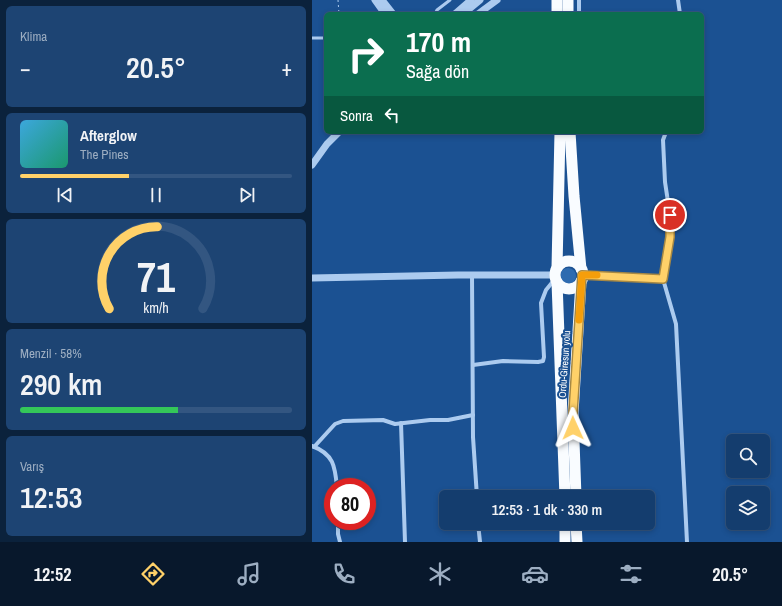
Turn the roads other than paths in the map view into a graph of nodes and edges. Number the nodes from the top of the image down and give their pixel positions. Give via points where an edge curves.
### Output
1 (375, 0) edge
2 (382, 0) edge
3 (450, 0) edge
4 (471, 0) edge
5 (480, 0) edge
6 (496, 0) edge
7 (557, 0) edge
8 (568, 0) edge
9 (580, 0) edge
10 (678, 0) edge
11 (384, 12) edge
12 (391, 12) edge
13 (436, 12) edge
14 (456, 12) edge
15 (465, 12) edge
16 (481, 12) edge
17 (557, 12) edge
18 (568, 12) edge
19 (579, 12) edge
20 (680, 12) edge
21 (312, 38) edge
22 (324, 38) edge
23 (337, 134) edge
24 (560, 134) edge
25 (570, 134) edge
26 (665, 134) edge
27 (312, 165) edge
28 (472, 275) junction
29 (582, 275) junction
30 (556, 276) junction
31 (312, 278) edge
32 (663, 279) junction
33 (473, 365) junction
34 (473, 416) junction
35 (401, 423) junction
36 (313, 446) edge
37 (336, 478) edge
38 (477, 490) edge
39 (564, 490) edge
40 (576, 490) edge
41 (338, 530) edge
42 (479, 530) edge
43 (565, 530) edge
44 (576, 530) edge
45 (340, 542) edge
46 (405, 542) edge
47 (480, 542) edge
48 (565, 542) edge
49 (577, 542) edge
50 (687, 542) edge

1 - 11 street
2 - 12 street
3 - 13 lane
4 - 14 street
5 - 15 street
6 - 16 street
7 - 17 highway
8 - 18 highway
9 - 19 street
10 - 20 street
21 - 22 lane
23 - 27 street
24 - 30 highway, Ordu-Giresun yolu
25 - 29 highway, Ordu-Giresun yolu
26 - 32 street via 663,140 664,175 670,215 670,237
28 - 30 street
28 - 31 street
28 - 33 street
29 - 30 highway via 574,288 569,289 564,288
29 - 30 highway via 575,263 567,261 563,262
29 - 32 street
29 - 40 highway, Ordu-Giresun yolu via 573,413
30 - 33 street via 541,303 543,361 503,361
30 - 39 highway, Ordu-Giresun yolu
32 - 50 street via 676,324
33 - 34 street
34 - 35 street
34 - 38 street
35 - 36 street via 383,420 344,421 335,424
35 - 46 street
36 - 37 street via 332,460
41 - 45 street
42 - 47 street
43 - 48 highway
44 - 49 highway

